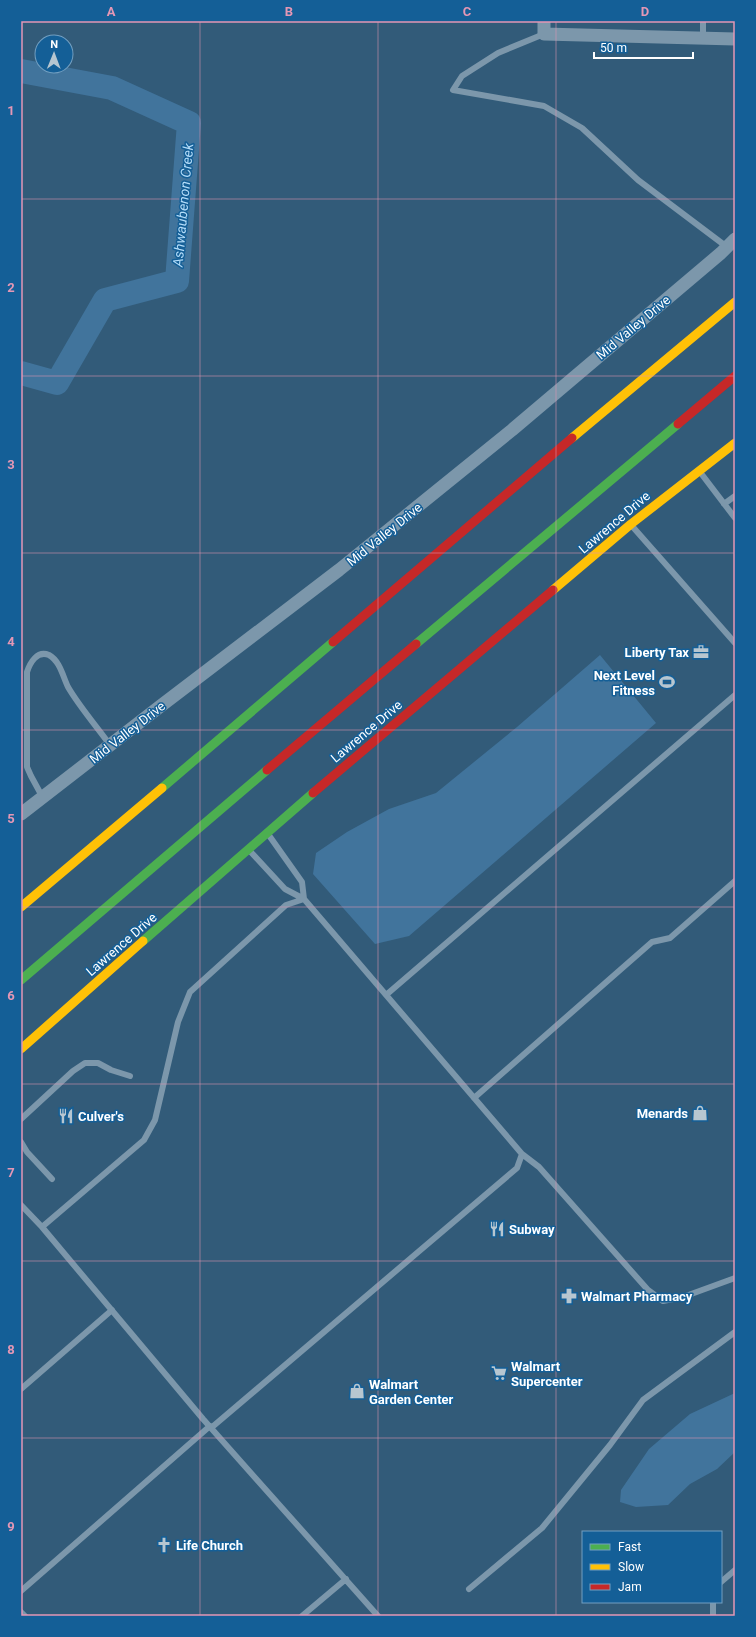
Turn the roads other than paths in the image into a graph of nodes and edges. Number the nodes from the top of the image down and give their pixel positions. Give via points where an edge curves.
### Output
1 (703, 21) edge
2 (544, 27) edge
3 (703, 39) junction
4 (735, 39) edge
5 (731, 243) edge
6 (735, 302) edge
7 (735, 376) edge
8 (735, 443) edge
9 (699, 470) junction
10 (735, 496) edge
11 (724, 504) junction
12 (735, 518) edge
13 (631, 524) junction
14 (735, 644) edge
15 (735, 695) edge
16 (110, 745) junction
17 (43, 798) junction
18 (21, 814) edge
19 (266, 832) junction
20 (248, 849) junction
21 (735, 881) edge
22 (304, 899) junction
23 (21, 907) edge
24 (21, 980) edge
25 (386, 995) junction
26 (21, 1049) edge
27 (130, 1076) dead end
28 (474, 1098) junction
29 (21, 1119) edge
30 (21, 1142) edge
31 (522, 1154) junction
32 (52, 1179) dead end
33 (21, 1205) edge
34 (42, 1227) junction
35 (735, 1278) edge
36 (112, 1310) junction
37 (735, 1332) edge
38 (21, 1389) edge
39 (210, 1427) junction
40 (735, 1570) edge
41 (346, 1579) junction
42 (722, 1581) edge
43 (469, 1589) dead end
44 (21, 1591) edge
45 (714, 1603) edge
46 (21, 1612) edge
47 (25, 1616) edge
48 (302, 1616) edge
49 (378, 1616) edge
50 (713, 1616) edge

1 - 3 lane
2 - 3 street
2 - 5 lane via 462,76 453,90 544,106 582,128 638,180
3 - 4 street
5 - 16 street, Mid Valley Drive via 512,430 352,560
6 - 23 main road
7 - 24 main road via 233,798
8 - 9 main road, Lawrence Drive
9 - 11 lane
9 - 13 main road, Lawrence Drive
10 - 11 lane
11 - 12 lane
13 - 14 lane
13 - 19 main road, Lawrence Drive
15 - 25 lane
16 - 17 street, Mid Valley Drive
16 - 17 lane via 68,687 62,670 53,659 45,654 35,658 27,672 27,767
17 - 18 street, Mid Valley Drive
19 - 20 main road, Lawrence Drive
19 - 22 lane via 302,882
20 - 22 lane via 285,889
20 - 26 main road, Lawrence Drive
21 - 28 lane via 670,938 652,942
22 - 25 lane
22 - 34 lane via 286,905 190,992 178,1022 155,1120 144,1140
25 - 28 lane
27 - 29 lane via 98,1063 85,1063
28 - 31 lane
30 - 32 lane
31 - 35 lane via 539,1167 648,1290 663,1301 683,1297
31 - 39 lane via 517,1168
33 - 34 lane
34 - 36 lane
36 - 38 lane
36 - 39 lane
37 - 43 lane via 643,1400 542,1528
39 - 41 lane
39 - 44 lane
40 - 42 lane
41 - 48 lane
41 - 49 lane
45 - 50 lane
46 - 47 lane

